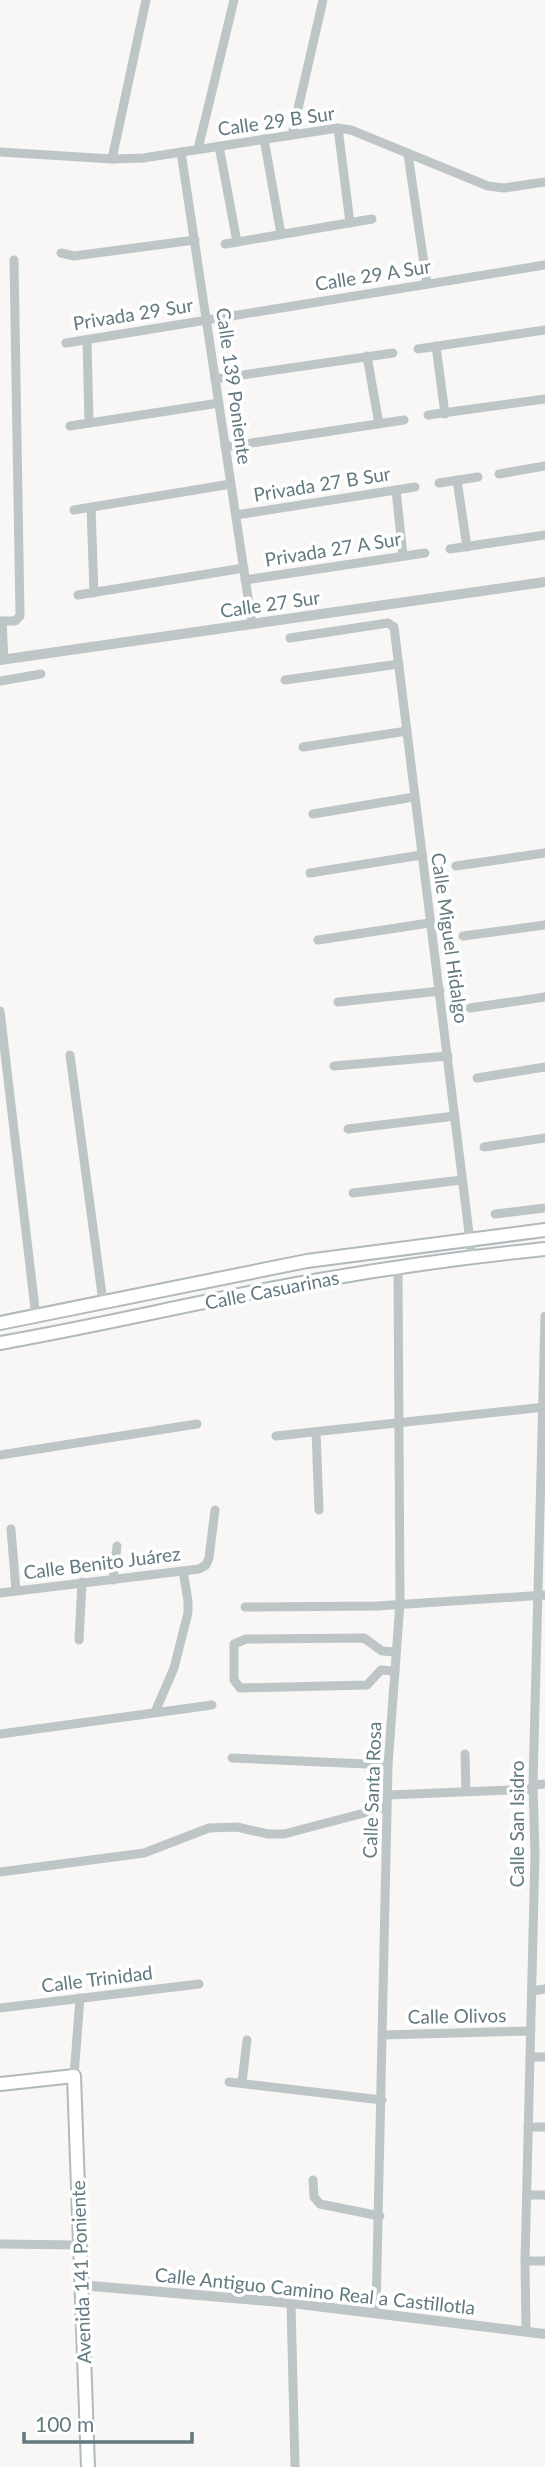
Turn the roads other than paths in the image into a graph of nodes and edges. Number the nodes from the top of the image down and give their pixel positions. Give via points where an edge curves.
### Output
1 (146, 0) edge
2 (234, 0) edge
3 (323, 0) edge
4 (338, 128) junction
5 (292, 135) junction
6 (264, 139) junction
7 (219, 146) junction
8 (198, 149) junction
9 (0, 152) edge
10 (181, 152) junction
11 (408, 154) junction
12 (112, 159) junction
13 (545, 182) edge
14 (372, 219) dead end
15 (349, 223) junction
16 (281, 234) junction
17 (195, 240) junction
18 (237, 242) junction
19 (225, 244) dead end
20 (61, 253) dead end
21 (14, 260) dead end
22 (545, 265) edge
23 (427, 284) junction
24 (207, 320) junction
25 (545, 330) edge
26 (87, 340) junction
27 (66, 343) dead end
28 (436, 346) junction
29 (418, 349) dead end
30 (393, 353) dead end
31 (367, 356) junction
32 (215, 379) junction
33 (545, 400) edge
34 (219, 403) junction
35 (445, 414) junction
36 (428, 415) dead end
37 (404, 420) dead end
38 (89, 423) junction
39 (380, 424) junction
40 (70, 426) dead end
41 (225, 447) junction
42 (545, 467) edge
43 (499, 474) dead end
44 (478, 477) dead end
45 (457, 480) junction
46 (439, 483) dead end
47 (231, 484) junction
48 (415, 487) dead end
49 (396, 490) junction
50 (91, 507) junction
51 (74, 510) dead end
52 (236, 515) junction
53 (545, 535) edge
54 (467, 547) junction
55 (450, 550) dead end
56 (425, 553) dead end
57 (403, 556) junction
58 (244, 568) junction
59 (245, 580) junction
60 (545, 582) edge
61 (94, 593) junction
62 (78, 595) dead end
63 (1, 621) edge
64 (252, 624) junction
65 (290, 638) dead end
66 (2, 660) edge
67 (399, 664) junction
68 (41, 674) dead end
69 (285, 680) dead end
70 (0, 681) edge
71 (407, 731) junction
72 (303, 747) dead end
73 (414, 797) junction
74 (313, 814) dead end
75 (545, 853) edge
76 (421, 855) junction
77 (456, 866) dead end
78 (310, 873) dead end
79 (429, 923) junction
80 (545, 925) edge
81 (463, 936) dead end
82 (318, 940) dead end
83 (440, 991) junction
84 (545, 997) edge
85 (338, 1002) dead end
86 (470, 1008) dead end
87 (0, 1011) edge
88 (69, 1055) dead end
89 (448, 1056) junction
90 (334, 1066) dead end
91 (545, 1068) edge
92 (477, 1078) dead end
93 (455, 1116) junction
94 (348, 1129) dead end
95 (545, 1138) edge
96 (484, 1147) dead end
97 (462, 1180) junction
98 (353, 1193) dead end
99 (545, 1208) edge
100 (495, 1214) dead end
101 (545, 1230) edge
102 (470, 1240) junction
103 (545, 1249) edge
104 (472, 1257) junction
105 (397, 1269) junction
106 (103, 1302) junction
107 (545, 1316) edge
108 (36, 1317) junction
109 (0, 1323) edge
110 (0, 1343) edge
111 (544, 1408) edge
112 (400, 1423) junction
113 (197, 1424) dead end
114 (316, 1432) junction
115 (276, 1436) dead end
116 (0, 1455) edge
117 (215, 1510) dead end
118 (319, 1510) dead end
119 (11, 1530) dead end
120 (117, 1546) dead end
121 (183, 1571) junction
122 (113, 1580) junction
123 (82, 1582) junction
124 (16, 1591) junction
125 (0, 1593) edge
126 (542, 1595) edge
127 (400, 1603) junction
128 (245, 1607) dead end
129 (79, 1640) dead end
130 (396, 1652) junction
131 (395, 1671) junction
132 (212, 1705) dead end
133 (155, 1712) junction
134 (0, 1734) edge
135 (464, 1754) dead end
136 (232, 1758) dead end
137 (388, 1765) junction
138 (545, 1784) edge
139 (533, 1787) junction
140 (466, 1791) junction
141 (388, 1795) junction
142 (387, 1807) junction
143 (540, 1853) edge
144 (0, 1872) edge
145 (534, 1920) junction
146 (545, 1920) edge
147 (199, 1984) dead end
148 (545, 1989) edge
149 (532, 1991) junction
150 (80, 1998) junction
151 (0, 2008) edge
152 (531, 2031) junction
153 (383, 2035) junction
154 (247, 2040) dead end
155 (530, 2057) junction
156 (545, 2057) edge
157 (74, 2076) junction
158 (229, 2082) dead end
159 (242, 2083) junction
160 (0, 2084) edge
161 (382, 2100) junction
162 (528, 2127) junction
163 (545, 2127) edge
164 (313, 2180) dead end
165 (527, 2195) junction
166 (545, 2196) edge
167 (380, 2216) junction
168 (0, 2244) edge
169 (79, 2245) junction
170 (525, 2261) junction
171 (545, 2262) edge
172 (80, 2285) junction
173 (291, 2303) junction
174 (376, 2312) junction
175 (526, 2331) junction
176 (545, 2334) edge
177 (88, 2467) edge
178 (295, 2467) edge

1 - 12 street
2 - 8 street
3 - 5 street
4 - 5 street, Calle 29 B Sur
4 - 11 street, Calle 29 B Sur
4 - 15 street
5 - 6 street, Calle 29 B Sur
6 - 7 street, Calle 29 B Sur
6 - 16 street
7 - 8 street, Calle 29 B Sur
7 - 18 street
8 - 10 street, Calle 29 B Sur
9 - 12 street, Calle 29 B Sur
10 - 12 street, Calle 29 B Sur
10 - 17 street, Calle 139 Poniente
11 - 13 street, Calle 29 B Sur via 488,186
11 - 23 street
14 - 15 street
15 - 16 street
16 - 18 street
17 - 20 street via 74,256
17 - 24 street, Calle 139 Poniente
18 - 19 street
21 - 63 street via 20,616 15,621
22 - 23 street, Calle 29 A Sur
23 - 24 street, Calle 29 A Sur
24 - 26 street, Privada 29 Sur
24 - 32 street, Calle 139 Poniente
25 - 28 street
26 - 27 street, Privada 29 Sur
26 - 38 street
28 - 29 street
28 - 35 street
30 - 31 street
31 - 32 street
31 - 39 street
32 - 34 street, Calle 139 Poniente
33 - 35 street
34 - 38 street
34 - 41 street, Calle 139 Poniente
35 - 36 street
37 - 39 street
38 - 40 street
39 - 41 street
41 - 47 street, Calle 139 Poniente
42 - 43 street
44 - 45 street
45 - 46 street
45 - 54 street
47 - 50 street, Privada 27 B Sur
47 - 52 street, Calle 139 Poniente
48 - 49 street, Privada 27 B Sur
49 - 52 street, Privada 27 B Sur
49 - 57 street
50 - 51 street, Privada 27 B Sur
50 - 61 street
52 - 58 street, Calle 139 Poniente
53 - 54 street
54 - 55 street
56 - 57 street, Privada 27 A Sur
57 - 59 street, Privada 27 A Sur
58 - 59 street, Calle 139 Poniente
58 - 61 street, Privada 27 A Sur
59 - 64 street, Calle 139 Poniente
60 - 64 street, Calle 27 Sur
61 - 62 street, Privada 27 A Sur
63 - 66 street
64 - 66 street, Calle 27 Sur
65 - 67 street, Calle Miguel Hidalgo via 392,624
67 - 69 street
67 - 71 street, Calle Miguel Hidalgo
68 - 70 street
71 - 72 street
71 - 73 street, Calle Miguel Hidalgo
73 - 74 street
73 - 76 street, Calle Miguel Hidalgo
75 - 77 street
76 - 78 street
76 - 79 street, Calle Miguel Hidalgo
79 - 82 street
79 - 83 street, Calle Miguel Hidalgo
80 - 81 street
83 - 85 street
83 - 89 street, Calle Miguel Hidalgo
84 - 86 street
87 - 108 street
88 - 106 street
89 - 90 street
89 - 93 street, Calle Miguel Hidalgo
91 - 92 street
93 - 94 street
93 - 97 street, Calle Miguel Hidalgo
95 - 96 street
97 - 98 street
97 - 102 street, Calle Miguel Hidalgo
99 - 100 street
101 - 102 main road, Calle Casuarinas
102 - 104 street, Calle Miguel Hidalgo
102 - 106 main road, Calle Casuarinas via 307,1262
103 - 104 main road, Calle Casuarinas
104 - 105 main road, Calle Casuarinas
105 - 110 main road, Calle Casuarinas via 306,1282
105 - 112 street, Calle Santa Rosa
106 - 108 main road, Calle Casuarinas
107 - 111 street, Calle San Isidro
108 - 109 main road, Calle Casuarinas
111 - 112 street
111 - 126 street, Calle San Isidro
112 - 114 street
112 - 127 street, Calle Santa Rosa
113 - 116 street
114 - 115 street
114 - 118 street
117 - 121 street, Calle Benito Juárez via 206,1565
119 - 124 street
120 - 122 street
121 - 122 street, Calle Benito Juárez
121 - 133 street via 188,1613 174,1668
122 - 123 street, Calle Benito Juárez
123 - 124 street, Calle Benito Juárez
123 - 129 street
124 - 125 street, Calle Benito Juárez
126 - 127 street
126 - 139 street, Calle San Isidro
127 - 128 street
127 - 130 street, Calle Santa Rosa
130 - 131 street, Calle Santa Rosa
130 - 131 street via 382,1651 363,1638 246,1639 234,1644 234,1680 240,1688 367,1685 382,1671
131 - 137 street, Calle Santa Rosa
132 - 133 street
133 - 134 street
135 - 140 street
136 - 137 street
137 - 141 street, Calle Santa Rosa
138 - 139 street
139 - 140 street
139 - 143 street, Calle San Isidro
140 - 141 street
141 - 142 street, Calle Santa Rosa
142 - 144 street via 284,1834 209,1828 145,1853
142 - 153 street, Calle Santa Rosa
143 - 145 street, Calle San Isidro
145 - 146 street
145 - 149 street, Calle San Isidro
147 - 150 street, Calle Trinidad
148 - 149 street
149 - 152 street, Calle San Isidro
150 - 151 street, Calle Trinidad
150 - 157 street
152 - 153 street, Calle Olivos
152 - 155 street, Calle San Isidro
153 - 161 street, Calle Santa Rosa
154 - 159 street
155 - 156 street
155 - 162 street, Calle San Isidro
157 - 160 main road
157 - 169 main road, Avenida 141 Poniente
158 - 159 street
159 - 161 street
161 - 167 street, Calle Santa Rosa
162 - 163 street
162 - 165 street, Calle San Isidro
164 - 167 street via 314,2197 320,2204
165 - 166 street
165 - 170 street, Calle San Isidro
167 - 174 street, Calle Santa Rosa
168 - 169 street
169 - 172 main road, Avenida 141 Poniente
170 - 171 street
170 - 175 street, Calle San Isidro
172 - 173 street, Calle Antiguo Camino Real a Castillotla
172 - 177 main road, Avenida 141 Poniente
173 - 174 street, Calle Antiguo Camino Real a Castillotla
173 - 178 street
174 - 175 street, Calle Antiguo Camino Real a Castillotla
175 - 176 street, Calle Antiguo Camino Real a Castillotla

